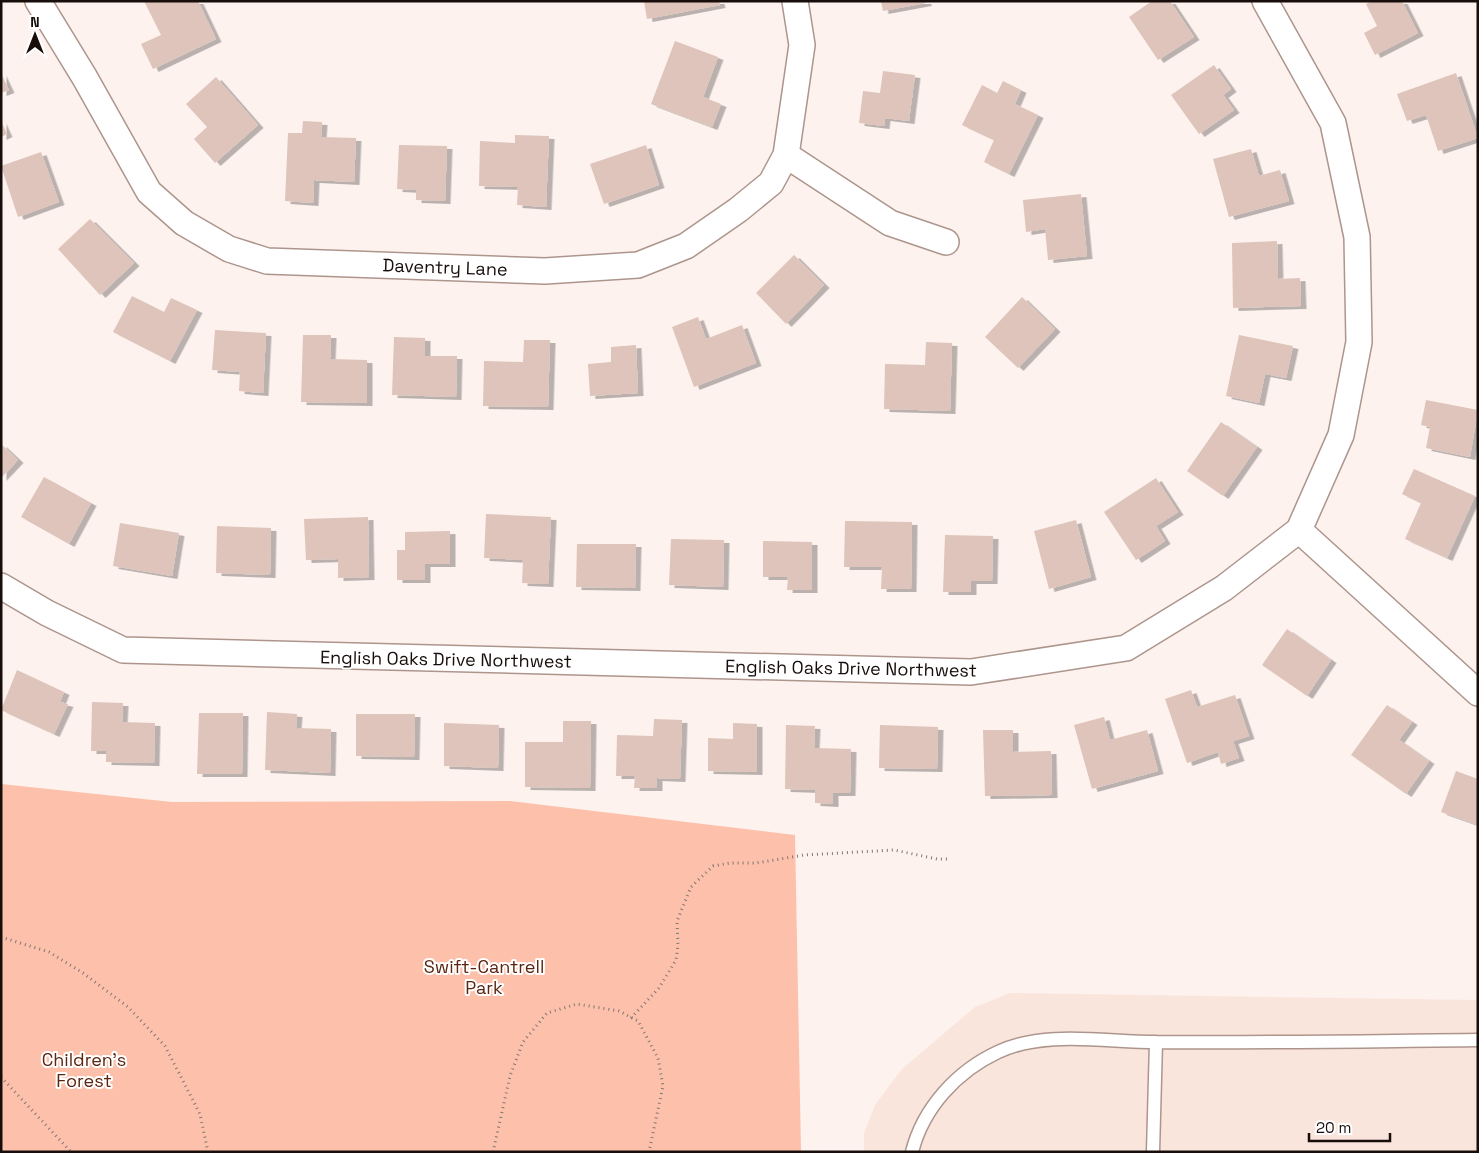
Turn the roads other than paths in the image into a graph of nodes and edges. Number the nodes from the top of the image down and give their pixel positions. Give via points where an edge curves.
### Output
1 (38, 1) edge
2 (795, 1) edge
3 (1265, 1) edge
4 (786, 155) junction
5 (946, 242) dead end
6 (1299, 530) junction
7 (1, 586) edge
8 (1478, 693) edge
9 (1478, 1040) edge
10 (1156, 1042) junction
11 (912, 1152) edge
12 (1153, 1152) edge

1 - 4 street, Daventry Lane via 149,192 184,223 229,249 267,261 545,271 638,265 686,246 738,210 771,183
2 - 4 street, Daventry Lane via 802,45
3 - 6 street, English Oaks Drive Northwest via 1332,123 1357,237 1359,342 1341,435
4 - 5 street via 890,222
6 - 7 street, English Oaks Drive Northwest via 1224,588 1126,648 971,672 123,650
6 - 8 street
9 - 10 lane
10 - 11 lane via 1051,1040 1022,1044 998,1052 958,1078 942,1093 920,1128
10 - 12 lane

